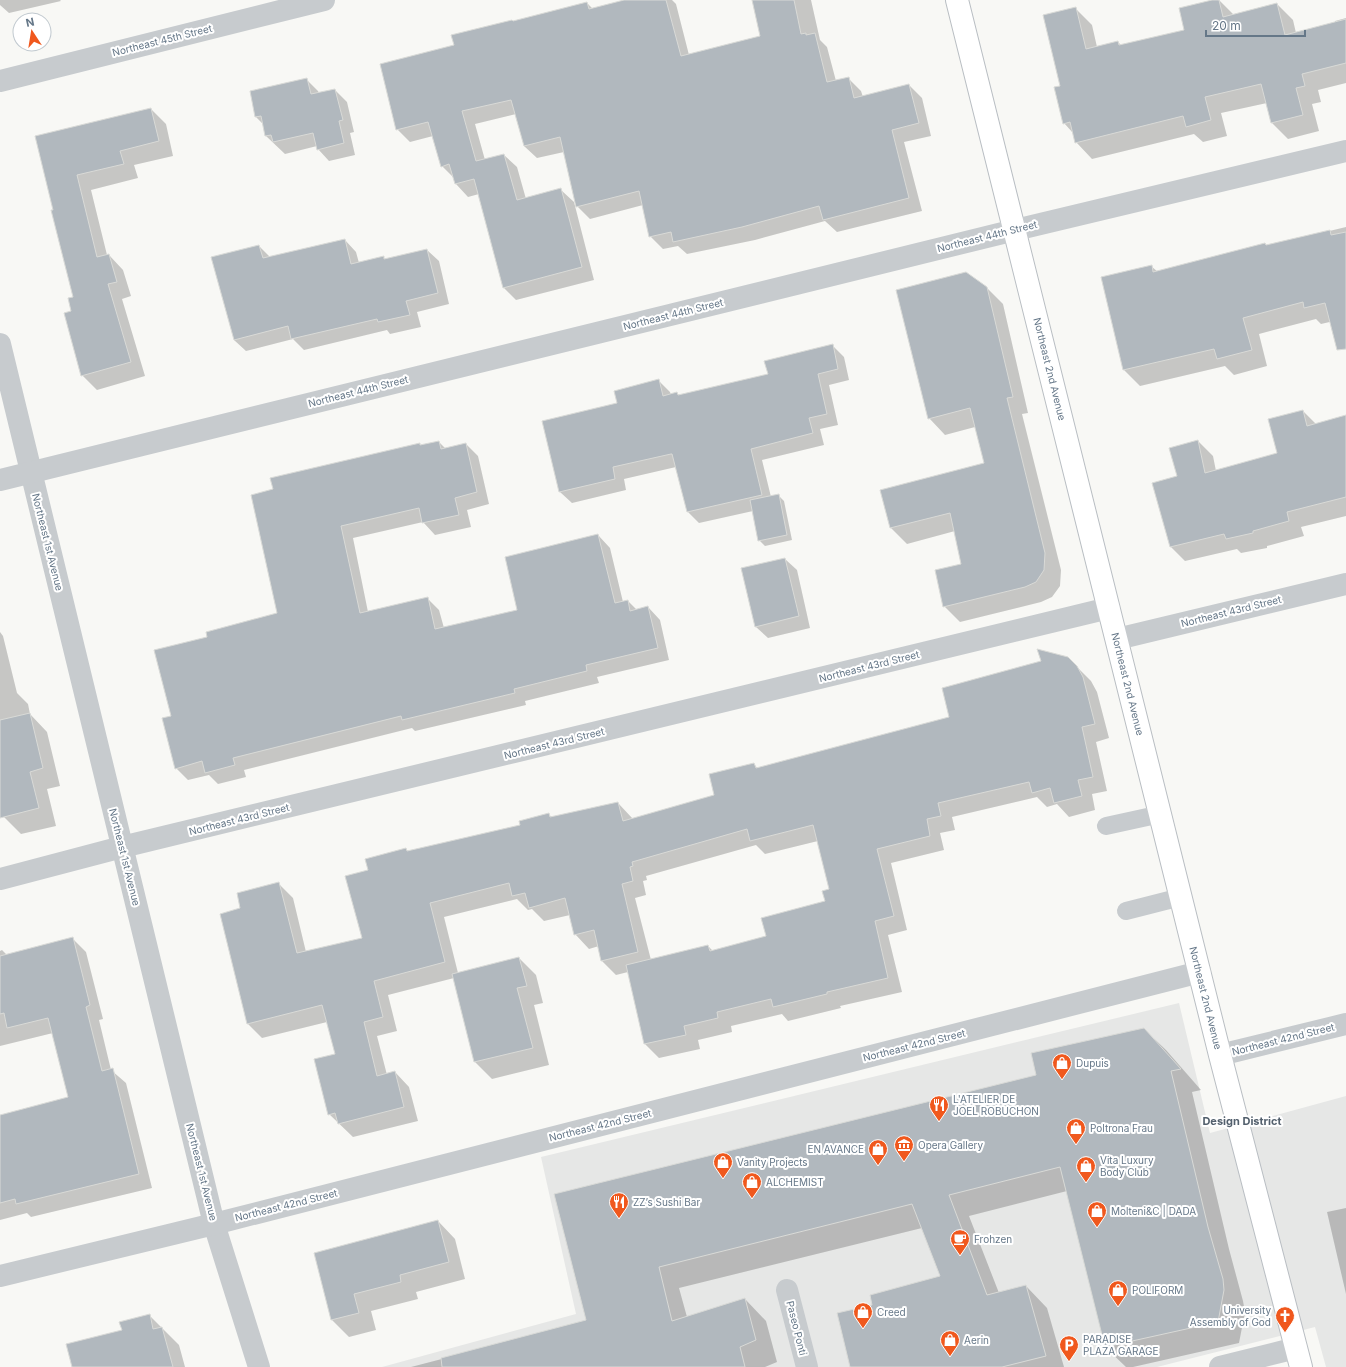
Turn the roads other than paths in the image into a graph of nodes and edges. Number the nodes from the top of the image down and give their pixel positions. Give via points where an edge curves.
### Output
1 (324, 0) edge
2 (957, 0) edge
3 (0, 81) edge
4 (1346, 151) edge
5 (1015, 230) junction
6 (0, 344) edge
7 (30, 472) junction
8 (0, 480) edge
9 (1346, 584) edge
10 (1109, 608) junction
11 (1117, 639) junction
12 (1161, 814) junction
13 (1106, 826) dead end
14 (122, 847) junction
15 (0, 879) edge
16 (1181, 897) junction
17 (1126, 911) dead end
18 (1200, 972) junction
19 (1346, 1024) edge
20 (1220, 1055) junction
21 (214, 1224) junction
22 (0, 1276) edge
23 (787, 1290) dead end
24 (1299, 1357) edge
25 (258, 1367) edge
26 (807, 1367) edge
27 (1220, 1367) edge

1 - 3 street, Northeast 45th Street
2 - 5 main road, Northeast 2nd Avenue
4 - 5 street, Northeast 44th Street
5 - 7 street, Northeast 44th Street
5 - 10 main road, Northeast 2nd Avenue
6 - 7 street, Northeast 1st Avenue
7 - 8 street, Northeast 44th Street
7 - 14 street, Northeast 1st Avenue
9 - 11 street, Northeast 43rd Street
10 - 11 main road, Northeast 2nd Avenue
10 - 14 street, Northeast 43rd Street
11 - 12 main road, Northeast 2nd Avenue
12 - 13 lane
12 - 16 main road, Northeast 2nd Avenue
14 - 15 street, Northeast 43rd Street
14 - 21 street, Northeast 1st Avenue
16 - 17 lane
16 - 18 main road, Northeast 2nd Avenue
18 - 20 main road, Northeast 2nd Avenue
18 - 21 street, Northeast 42nd Street
19 - 20 street, Northeast 42nd Street
20 - 24 main road, Northeast 2nd Avenue
21 - 22 street, Northeast 42nd Street
21 - 25 street, Northeast 1st Avenue
23 - 26 street, Paseo Ponti
24 - 27 street

